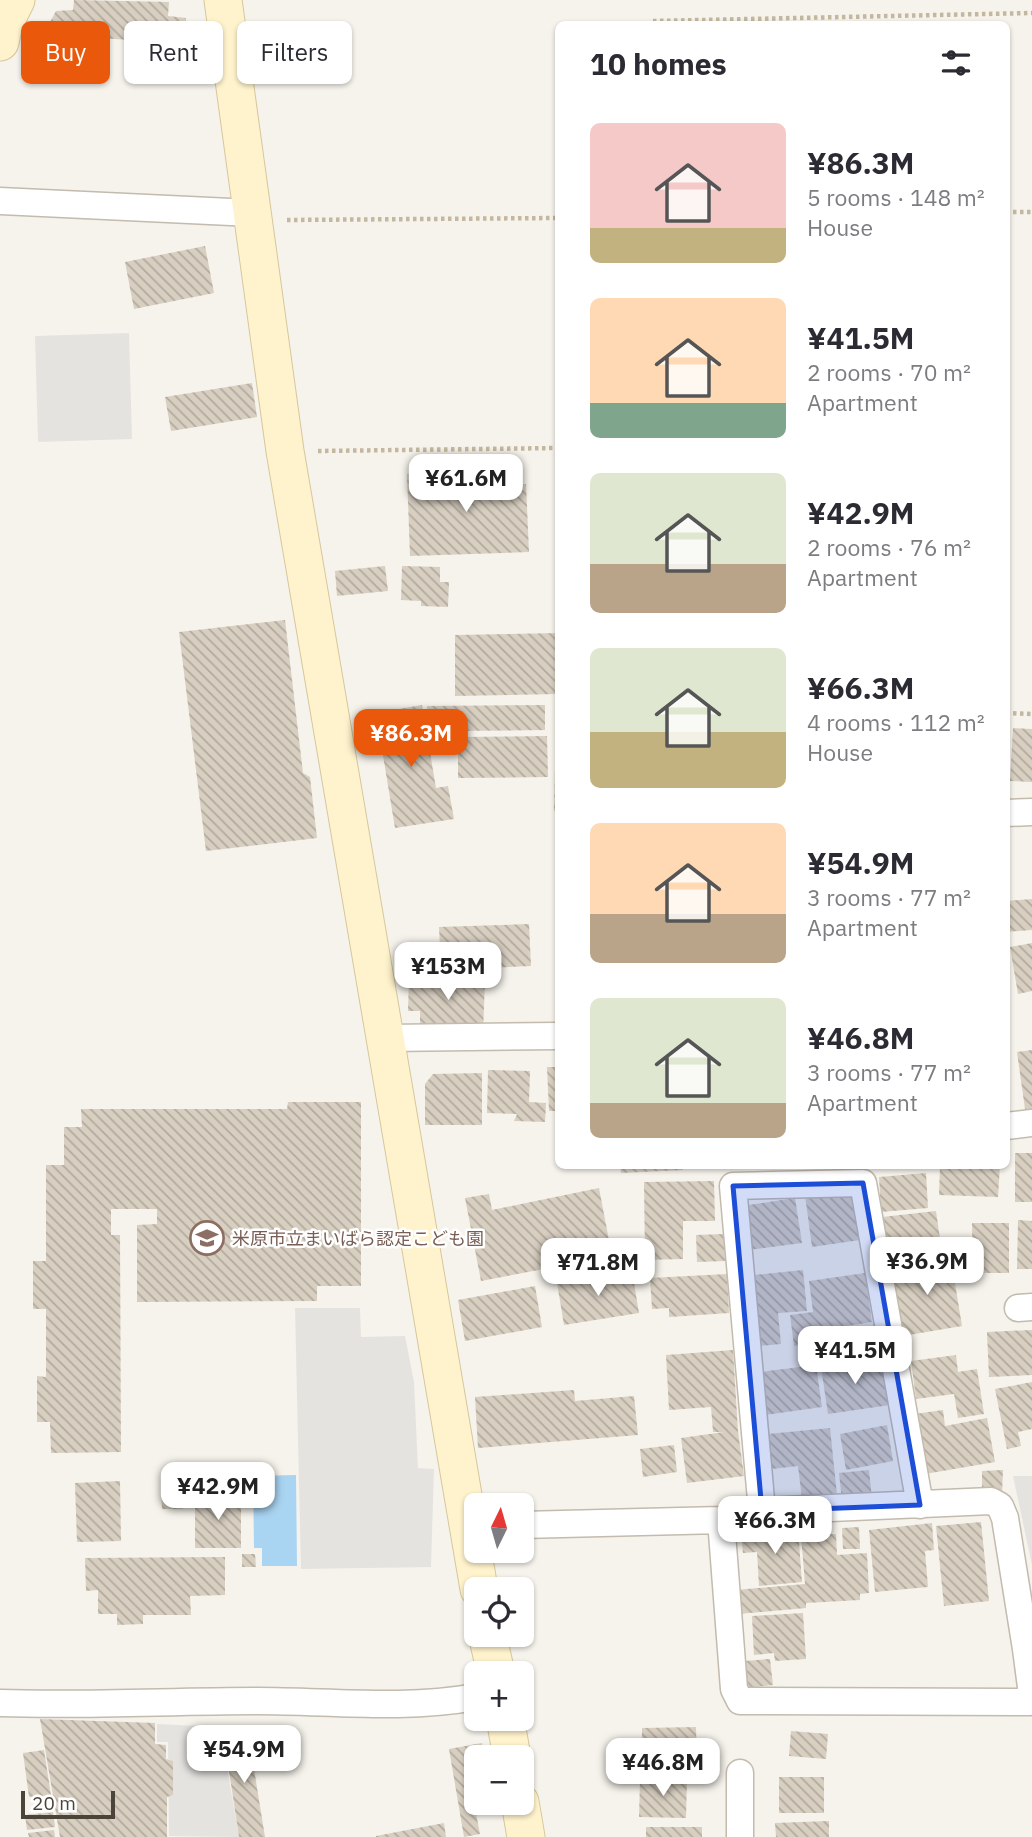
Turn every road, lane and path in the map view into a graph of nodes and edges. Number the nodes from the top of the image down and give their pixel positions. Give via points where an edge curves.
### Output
1 (16, 0) edge
2 (223, 0) edge
3 (1032, 13) edge
4 (653, 20) dead end
5 (0, 43) edge
6 (0, 201) edge
7 (252, 212) junction
8 (1010, 212) edge
9 (1032, 212) edge
10 (555, 218) edge
11 (555, 448) edge
12 (285, 451) junction
13 (1010, 713) edge
14 (1032, 714) edge
15 (1032, 812) edge
16 (1010, 813) edge
17 (555, 1036) edge
18 (387, 1038) junction
19 (1032, 1124) edge
20 (1010, 1126) edge
21 (466, 1493) edge
22 (920, 1504) junction
23 (762, 1511) junction
24 (721, 1520) junction
25 (534, 1525) edge
26 (464, 1700) edge
27 (0, 1703) edge
28 (740, 1773) dead end
29 (522, 1815) edge
30 (526, 1837) edge
31 (740, 1837) edge

1 - 5 street
2 - 7 street
3 - 4 path
6 - 7 street
7 - 10 path via 295,222
7 - 12 street
8 - 9 path
11 - 12 path
12 - 18 street
13 - 14 path
15 - 16 street
17 - 18 street
18 - 21 street
19 - 20 street
22 - 23 street
22 - 23 street via 863,1183 733,1186
22 - 24 street via 990,1501 1000,1506 1006,1518 1030,1702 740,1701 734,1689
23 - 24 street
24 - 25 street
26 - 27 street via 396,1705
28 - 31 street
29 - 30 street

